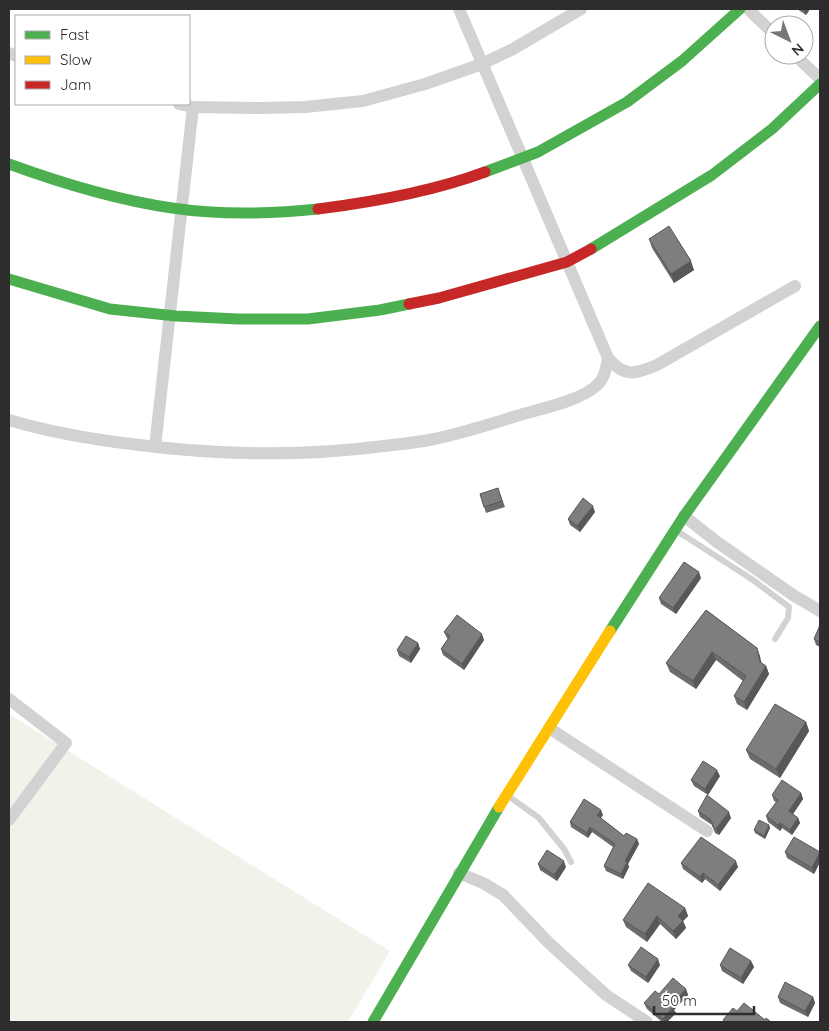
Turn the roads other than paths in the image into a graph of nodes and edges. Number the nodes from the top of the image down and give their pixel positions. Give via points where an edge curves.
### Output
1 (459, 9) edge
2 (581, 9) edge
3 (740, 9) edge
4 (748, 9) edge
5 (764, 24) edge
6 (482, 64) junction
7 (805, 65) edge
8 (820, 79) edge
9 (820, 84) edge
10 (184, 105) edge
11 (193, 107) junction
12 (523, 159) junction
13 (9, 164) edge
14 (567, 262) junction
15 (9, 279) edge
16 (795, 286) dead end
17 (820, 326) edge
18 (608, 358) junction
19 (9, 420) edge
20 (155, 447) junction
21 (684, 516) junction
22 (676, 530) junction
23 (820, 610) edge
24 (775, 639) dead end
25 (9, 698) edge
26 (549, 728) junction
27 (506, 794) junction
28 (9, 820) edge
29 (707, 832) dead end
30 (571, 862) dead end
31 (459, 873) junction
32 (373, 1022) edge
33 (647, 1022) edge

1 - 6 street
2 - 6 street
3 - 12 street via 661,78 602,118
4 - 5 street
6 - 11 street via 363,101 305,107
6 - 12 street
7 - 8 street
9 - 14 street via 772,129 712,175 607,241
10 - 11 street
11 - 20 street
12 - 13 street via 465,179 344,207 218,212 179,209 108,194
12 - 14 street
14 - 15 street via 439,298 380,310 308,319 176,316 110,309
14 - 18 street
16 - 18 street via 640,371 627,373 617,369
17 - 21 street
18 - 20 street via 605,375 597,386 580,397 428,440 294,454
19 - 20 street via 96,440
21 - 22 street
21 - 23 street via 793,595
22 - 24 lane via 789,607 788,618
22 - 26 street
25 - 28 street via 66,743
26 - 27 street
26 - 29 street
27 - 30 lane via 539,818
27 - 31 street
31 - 32 street
31 - 33 street via 503,895 549,943 606,994

